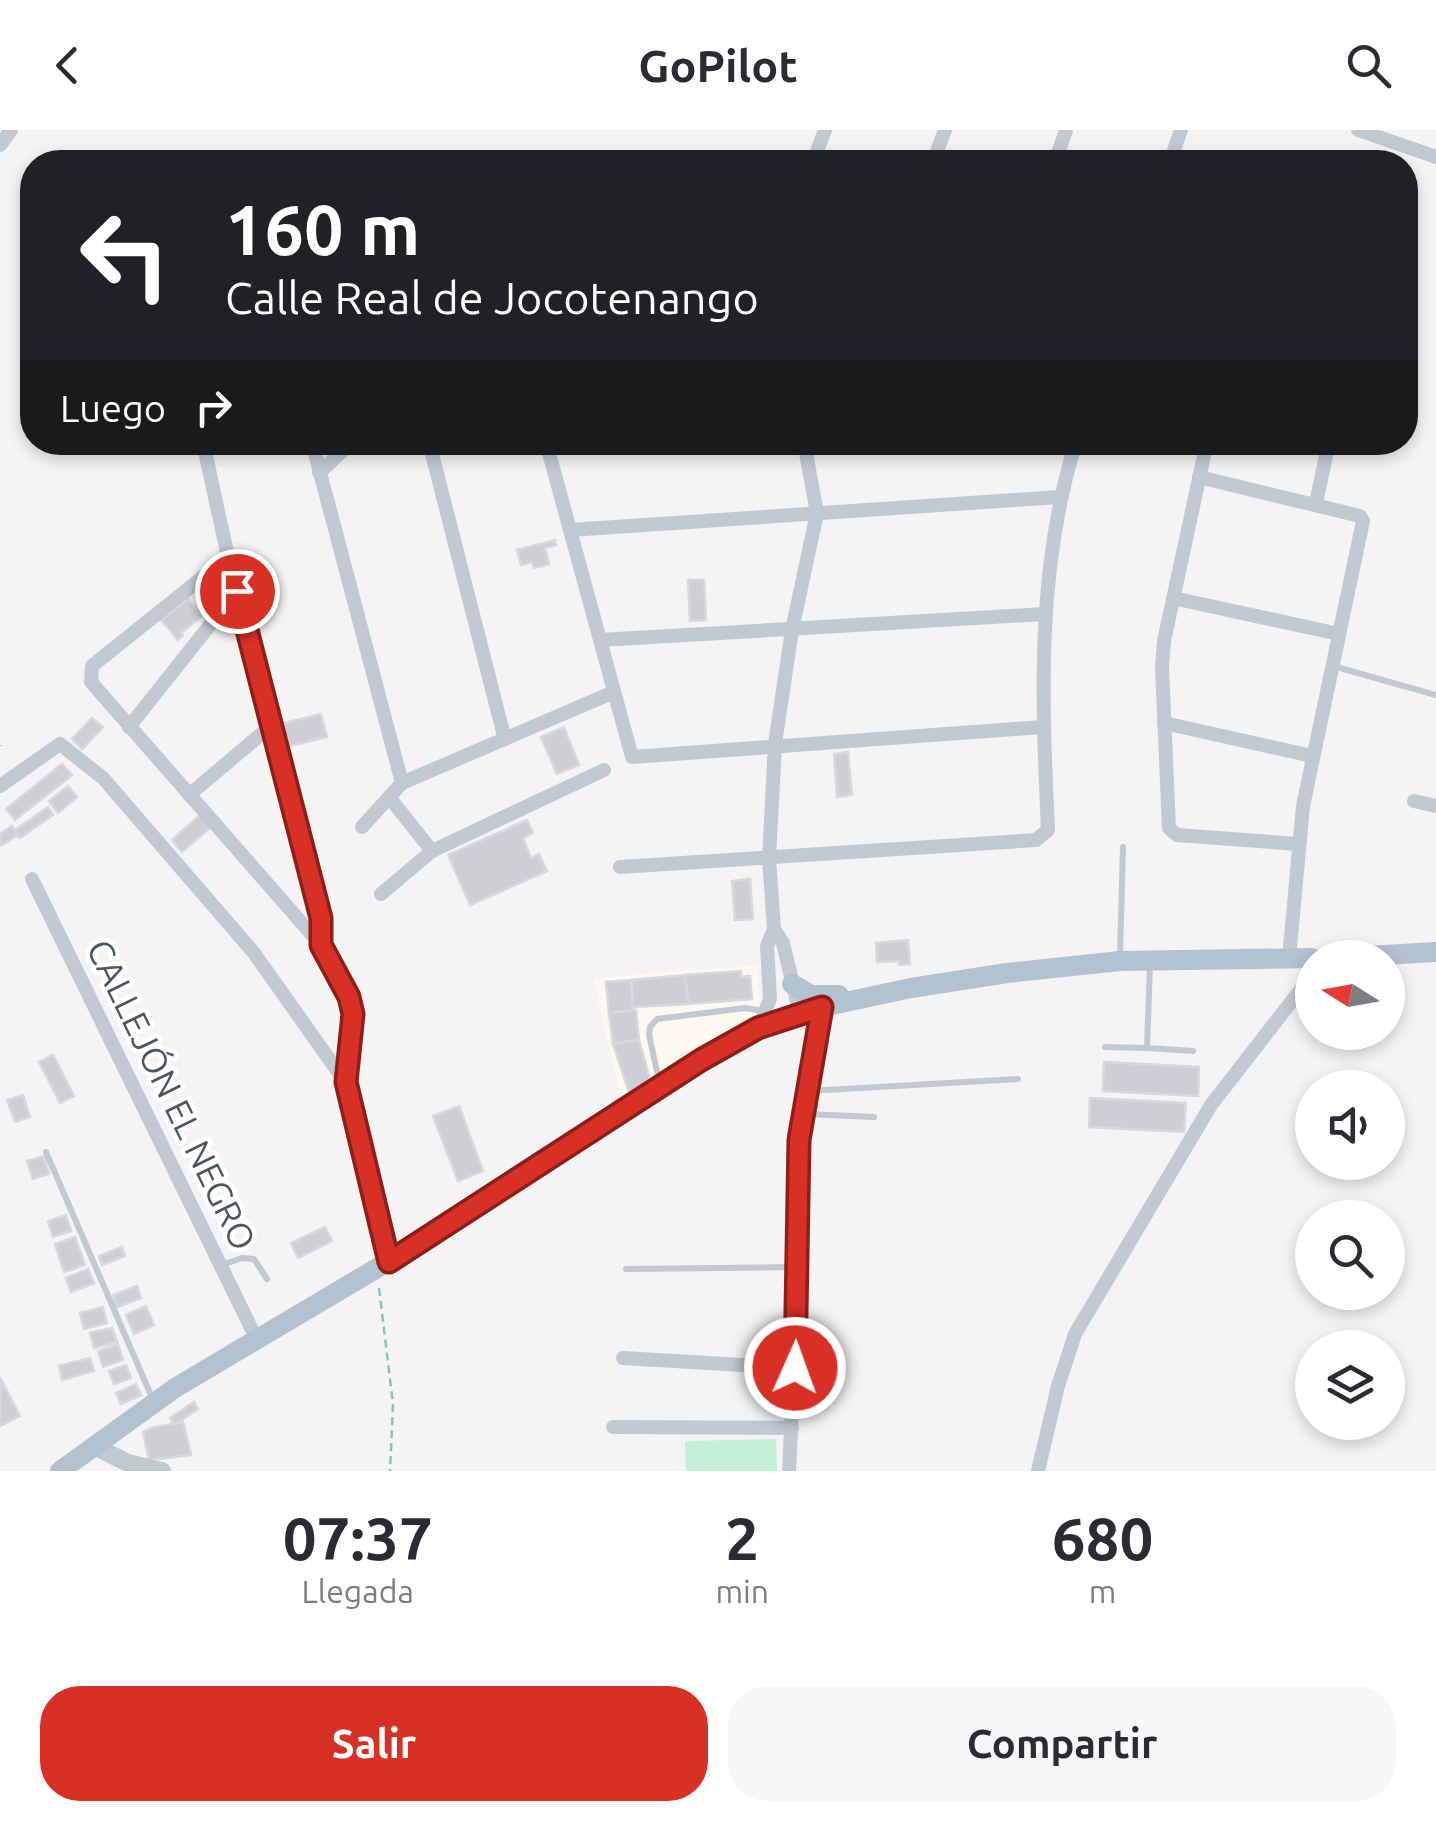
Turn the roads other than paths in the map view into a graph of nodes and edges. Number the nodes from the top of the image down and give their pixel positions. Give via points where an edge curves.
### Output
1 (11, 130) edge
2 (1358, 130) edge
3 (0, 146) edge
4 (1414, 150) edge
5 (206, 455) edge
6 (315, 455) edge
7 (338, 455) edge
8 (432, 455) edge
9 (550, 455) edge
10 (806, 455) edge
11 (1072, 455) edge
12 (1203, 455) edge
13 (1326, 455) edge
14 (319, 472) junction
15 (1199, 477) junction
16 (1059, 497) junction
17 (1316, 504) junction
18 (817, 513) junction
19 (570, 530) junction
20 (228, 557) junction
21 (237, 591) junction
22 (1173, 598) junction
23 (1044, 614) junction
24 (792, 630) junction
25 (1338, 634) junction
26 (600, 640) junction
27 (1332, 666) junction
28 (614, 692) junction
29 (1436, 695) edge
30 (1164, 723) junction
31 (272, 726) junction
32 (129, 727) junction
33 (1043, 727) junction
34 (504, 736) junction
35 (775, 744) junction
36 (1312, 756) junction
37 (604, 770) dead end
38 (402, 783) junction
39 (0, 786) edge
40 (189, 796) junction
41 (388, 798) junction
42 (1414, 801) dead end
43 (1436, 806) edge
44 (362, 826) dead end
45 (1298, 844) junction
46 (1123, 846) dead end
47 (432, 851) junction
48 (769, 858) junction
49 (620, 866) dead end
50 (32, 879) dead end
51 (382, 894) dead end
52 (774, 929) junction
53 (321, 945) junction
54 (1436, 952) edge
55 (1405, 954) edge
56 (1289, 958) junction
57 (1295, 958) edge
58 (1150, 959) junction
59 (1120, 961) junction
60 (768, 966) junction
61 (790, 974) junction
62 (910, 988) junction
63 (1295, 997) edge
64 (822, 1007) junction
65 (800, 1014) junction
66 (762, 1020) junction
67 (1105, 1047) dead end
68 (1148, 1048) junction
69 (1193, 1052) dead end
70 (1018, 1078) dead end
71 (346, 1082) junction
72 (660, 1086) junction
73 (808, 1092) junction
74 (804, 1114) junction
75 (874, 1117) dead end
76 (46, 1152) dead end
77 (220, 1265) junction
78 (383, 1265) junction
79 (799, 1267) junction
80 (626, 1268) dead end
81 (266, 1279) dead end
82 (256, 1338) junction
83 (623, 1358) dead end
84 (795, 1368) junction
85 (153, 1402) junction
86 (613, 1427) dead end
87 (792, 1428) junction
88 (94, 1446) junction
89 (60, 1471) edge
90 (162, 1471) edge
91 (789, 1471) edge
92 (1038, 1471) edge

1 - 3 street
2 - 4 street
5 - 20 street
6 - 14 street
7 - 14 street
8 - 34 street
9 - 19 street
10 - 18 street
11 - 16 street
12 - 15 street
13 - 17 street
14 - 38 street
15 - 17 street
15 - 22 street
16 - 18 street
16 - 23 street
17 - 25 street via 1364,521
18 - 19 street
18 - 24 street
19 - 26 street
20 - 21 street
20 - 32 street via 92,666 90,682
21 - 31 street
21 - 32 street
22 - 25 street
22 - 30 street via 1162,667
23 - 24 street
23 - 33 street
24 - 26 street
24 - 35 street
25 - 27 street
26 - 28 street
27 - 29 lane
27 - 36 street
28 - 34 street
28 - 35 street via 632,757
30 - 36 street
30 - 45 street via 1172,833
31 - 40 street
31 - 53 street via 321,918
32 - 40 street
33 - 35 street
33 - 48 street via 1048,830 1036,840
34 - 38 street
35 - 48 street
36 - 45 street
37 - 47 street
38 - 41 street
39 - 71 street via 60,744 103,778 274,978
40 - 53 street
41 - 44 street
41 - 47 street
42 - 43 street
45 - 56 street
46 - 59 lane
47 - 51 street
48 - 49 street
48 - 52 street
50 - 77 street, CALLEJÓN EL NEGRO
52 - 60 street
52 - 61 street
53 - 71 street via 353,1014
54 - 55 main road
56 - 57 main road
56 - 58 main road
58 - 59 main road
58 - 68 lane
59 - 62 main road
60 - 61 street
60 - 66 street via 770,999
61 - 62 main road via 823,996
61 - 65 street
62 - 64 main road
63 - 92 street via 1211,1105 1075,1334
64 - 65 main road
64 - 73 street
65 - 66 main road
66 - 72 main road
66 - 72 lane via 746,1008 657,1020 649,1034
67 - 68 lane
68 - 69 lane
70 - 73 lane
71 - 78 street
72 - 78 main road
73 - 74 street
74 - 75 lane
74 - 79 street
76 - 85 lane
77 - 81 lane via 254,1260
77 - 82 street, CALLEJÓN EL NEGRO
78 - 82 main road
79 - 80 lane
79 - 84 street
82 - 85 main road
83 - 84 street
84 - 87 street
85 - 88 main road
86 - 87 street
87 - 91 street
88 - 89 main road
88 - 90 street

